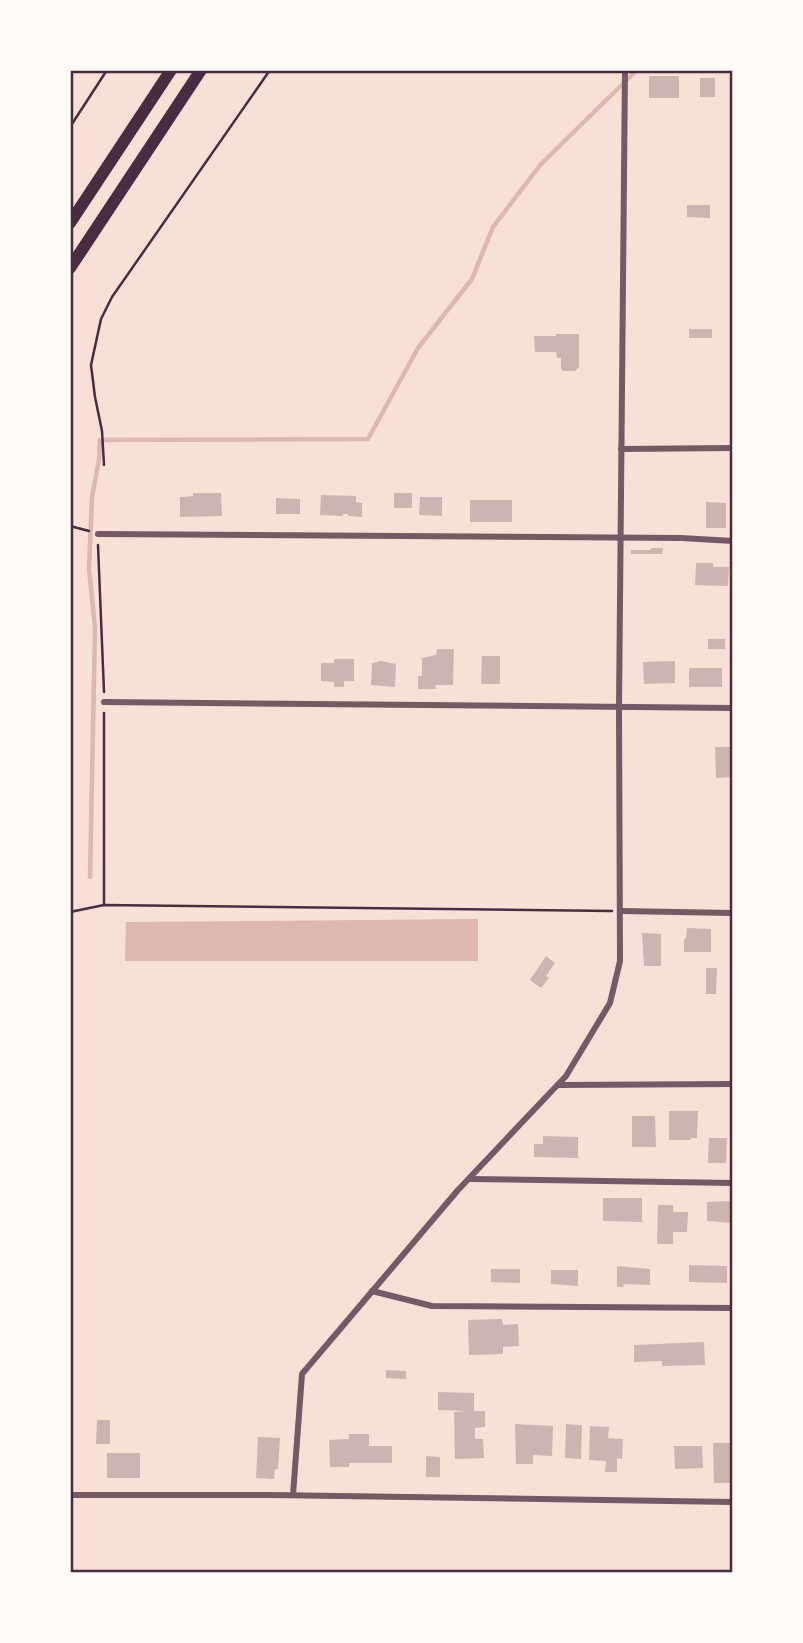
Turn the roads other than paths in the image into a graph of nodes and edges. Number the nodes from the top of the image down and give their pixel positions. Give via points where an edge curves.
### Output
1 (171, 70) edge
2 (201, 70) edge
3 (625, 70) edge
4 (70, 223) edge
5 (70, 268) edge
6 (733, 448) edge
7 (621, 449) junction
8 (98, 534) road end
9 (620, 538) junction
10 (733, 541) edge
11 (104, 702) road end
12 (619, 707) junction
13 (733, 708) edge
14 (620, 911) junction
15 (733, 913) edge
16 (733, 1084) edge
17 (558, 1085) junction
18 (469, 1179) junction
19 (733, 1184) edge
20 (372, 1291) junction
21 (733, 1308) edge
22 (70, 1495) edge
23 (293, 1495) junction
24 (733, 1502) edge

1 - 4 highway
2 - 5 highway
3 - 7 street
6 - 7 street
7 - 9 street
8 - 9 street
9 - 10 street
9 - 12 street
11 - 12 street
12 - 13 street
12 - 14 street
14 - 15 street
14 - 17 street via 620,961 610,1003
16 - 17 street
17 - 18 street
18 - 19 street
18 - 20 street
20 - 21 street via 432,1306
20 - 23 street via 302,1374
22 - 23 street
23 - 24 street

